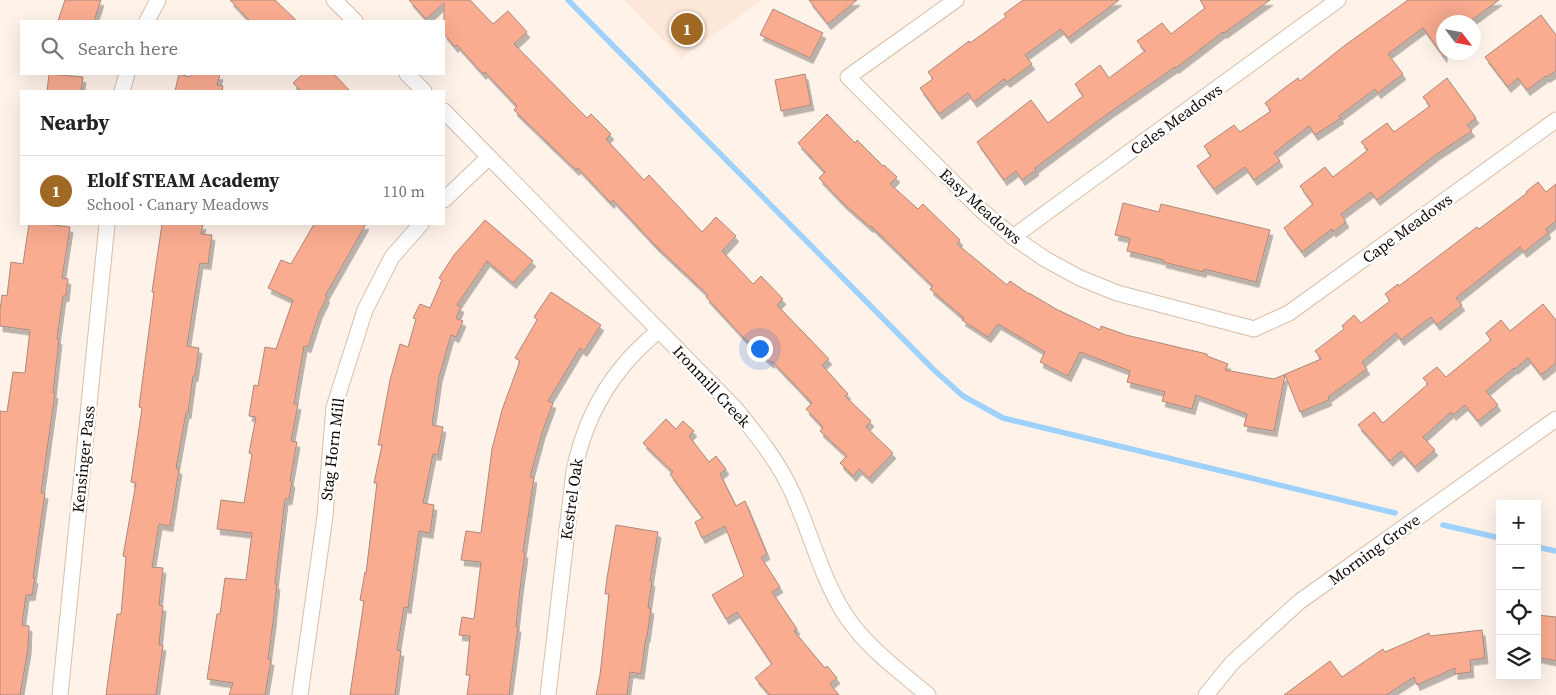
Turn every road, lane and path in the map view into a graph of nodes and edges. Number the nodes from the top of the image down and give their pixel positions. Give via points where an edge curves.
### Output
1 (158, 0) edge
2 (334, 0) edge
3 (956, 0) edge
4 (1338, 0) edge
5 (147, 20) edge
6 (354, 20) edge
7 (127, 75) edge
8 (408, 75) edge
9 (122, 90) edge
10 (423, 90) edge
11 (445, 112) edge
12 (1556, 120) edge
13 (489, 157) junction
14 (445, 199) edge
15 (107, 225) edge
16 (420, 225) edge
17 (1013, 237) junction
18 (1254, 329) joint
19 (659, 330) junction
20 (1556, 419) edge
21 (60, 695) edge
22 (300, 695) edge
23 (548, 695) edge
24 (928, 695) edge
25 (1206, 695) edge

1 - 5 street
2 - 6 street
3 - 17 street, Easy Meadows via 848,77 981,210
4 - 17 street, Celes Meadows
7 - 9 street
8 - 10 street
11 - 13 street, Ironmill Creek
12 - 18 street, Cape Meadows via 1290,313
13 - 14 street
13 - 19 street, Ironmill Creek
15 - 21 street, Kensinger Pass
16 - 22 street, Stag Horn Mill via 392,257 364,310 334,406 325,516
17 - 18 street, Easy Meadows via 1080,278 1117,293
19 - 23 street, Kestrel Oak via 623,365 600,399 579,446
19 - 24 street, Ironmill Creek via 734,407 764,444 793,493 828,582 845,614 875,651
20 - 25 street, Morning Grove via 1299,602 1232,664

